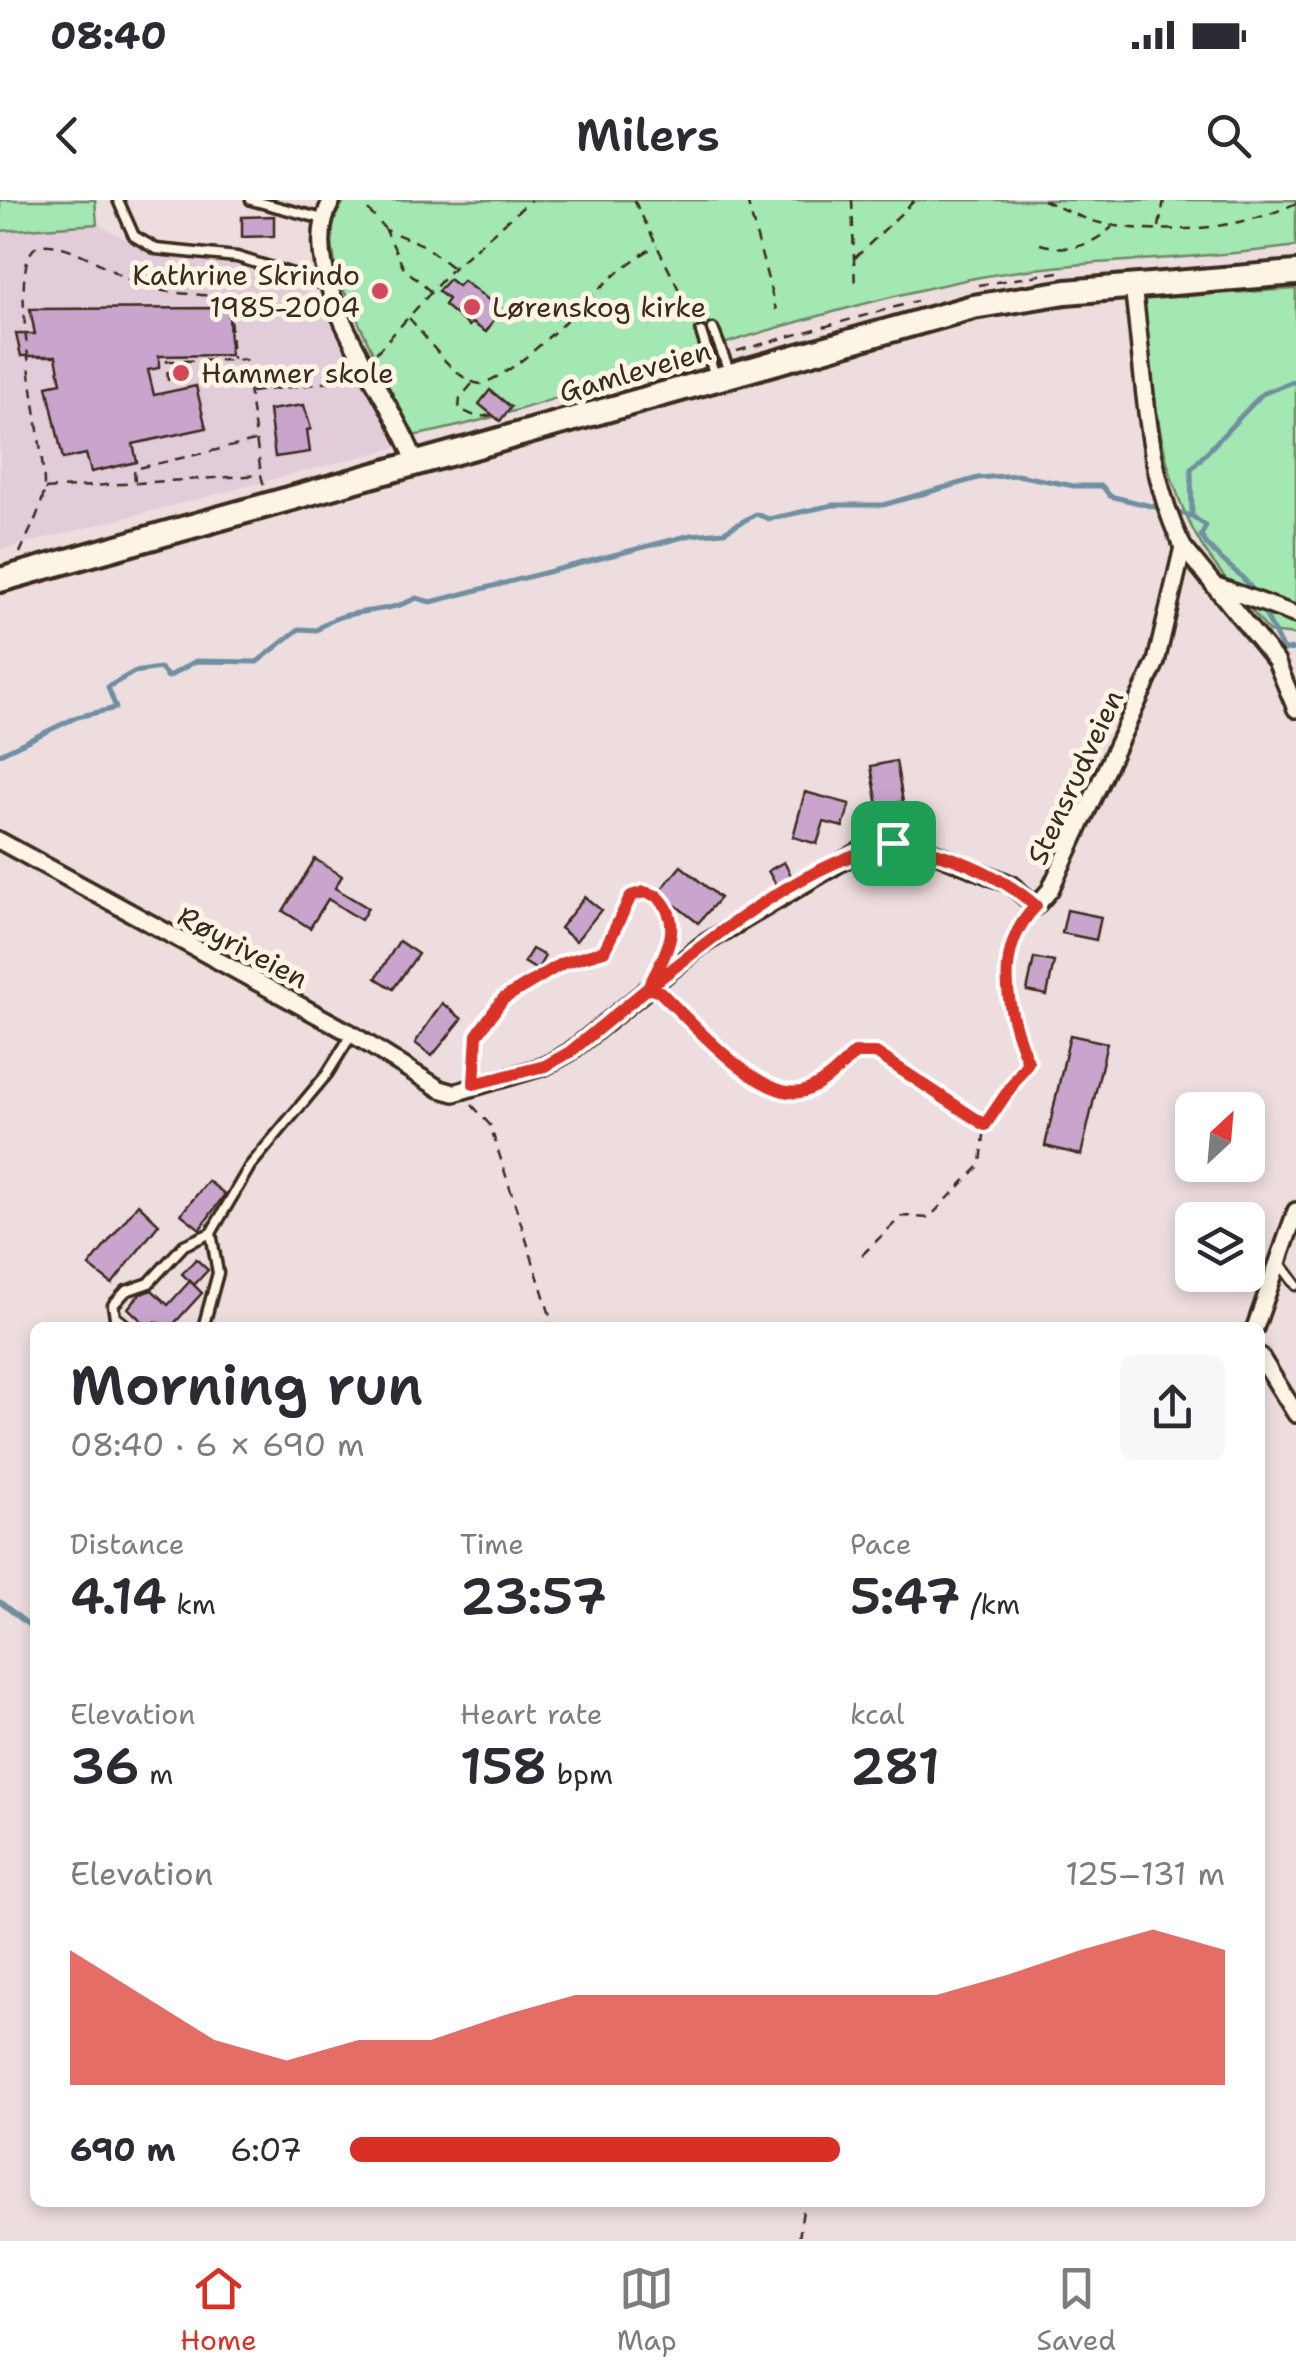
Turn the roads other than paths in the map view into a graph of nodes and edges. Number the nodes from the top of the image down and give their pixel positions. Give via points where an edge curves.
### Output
1 (118, 200) edge
2 (250, 200) edge
3 (332, 200) edge
4 (323, 219) junction
5 (1296, 273) edge
6 (328, 285) junction
7 (1133, 287) junction
8 (713, 329) dead end
9 (702, 332) road end
10 (723, 376) junction
11 (416, 464) junction
12 (1183, 547) junction
13 (0, 580) edge
14 (1214, 586) junction
15 (1296, 615) edge
16 (1296, 710) edge
17 (0, 841) edge
18 (1036, 906) junction
19 (616, 924) road end
20 (352, 1034) junction
21 (1028, 1062) road end
22 (464, 1089) junction
23 (1296, 1211) edge
24 (211, 1233) junction
25 (1276, 1259) junction
26 (1296, 1284) edge
27 (122, 1322) edge
28 (206, 1322) edge
29 (1257, 1322) edge
30 (1265, 1364) edge
31 (1296, 1414) edge

1 - 6 lane via 134,236 156,249 236,257
2 - 4 lane
3 - 4 street
4 - 6 street
5 - 7 main road, Gamleveien
6 - 11 street
7 - 10 main road, Gamleveien via 990,303
7 - 12 street via 1159,477
8 - 10 lane
9 - 10 lane
10 - 11 main road, Gamleveien
11 - 13 main road, Gamleveien
12 - 14 street
12 - 18 street, Stensrudveien via 1156,662 1050,890
14 - 15 street
14 - 16 street via 1276,662
17 - 20 street, Røyriveien
18 - 21 lane via 1020,921 1007,971 1008,1002
18 - 22 street, Stensrudveien via 974,866 893,843 860,851 702,945 570,1052
19 - 22 lane via 600,954 563,963 503,999 477,1035
20 - 22 street, Røyriveien via 440,1089
20 - 24 lane via 250,1166
23 - 25 street
24 - 27 lane via 184,1245 148,1283 126,1292 113,1305
24 - 28 lane via 218,1273
25 - 26 lane
25 - 29 street
30 - 31 street

